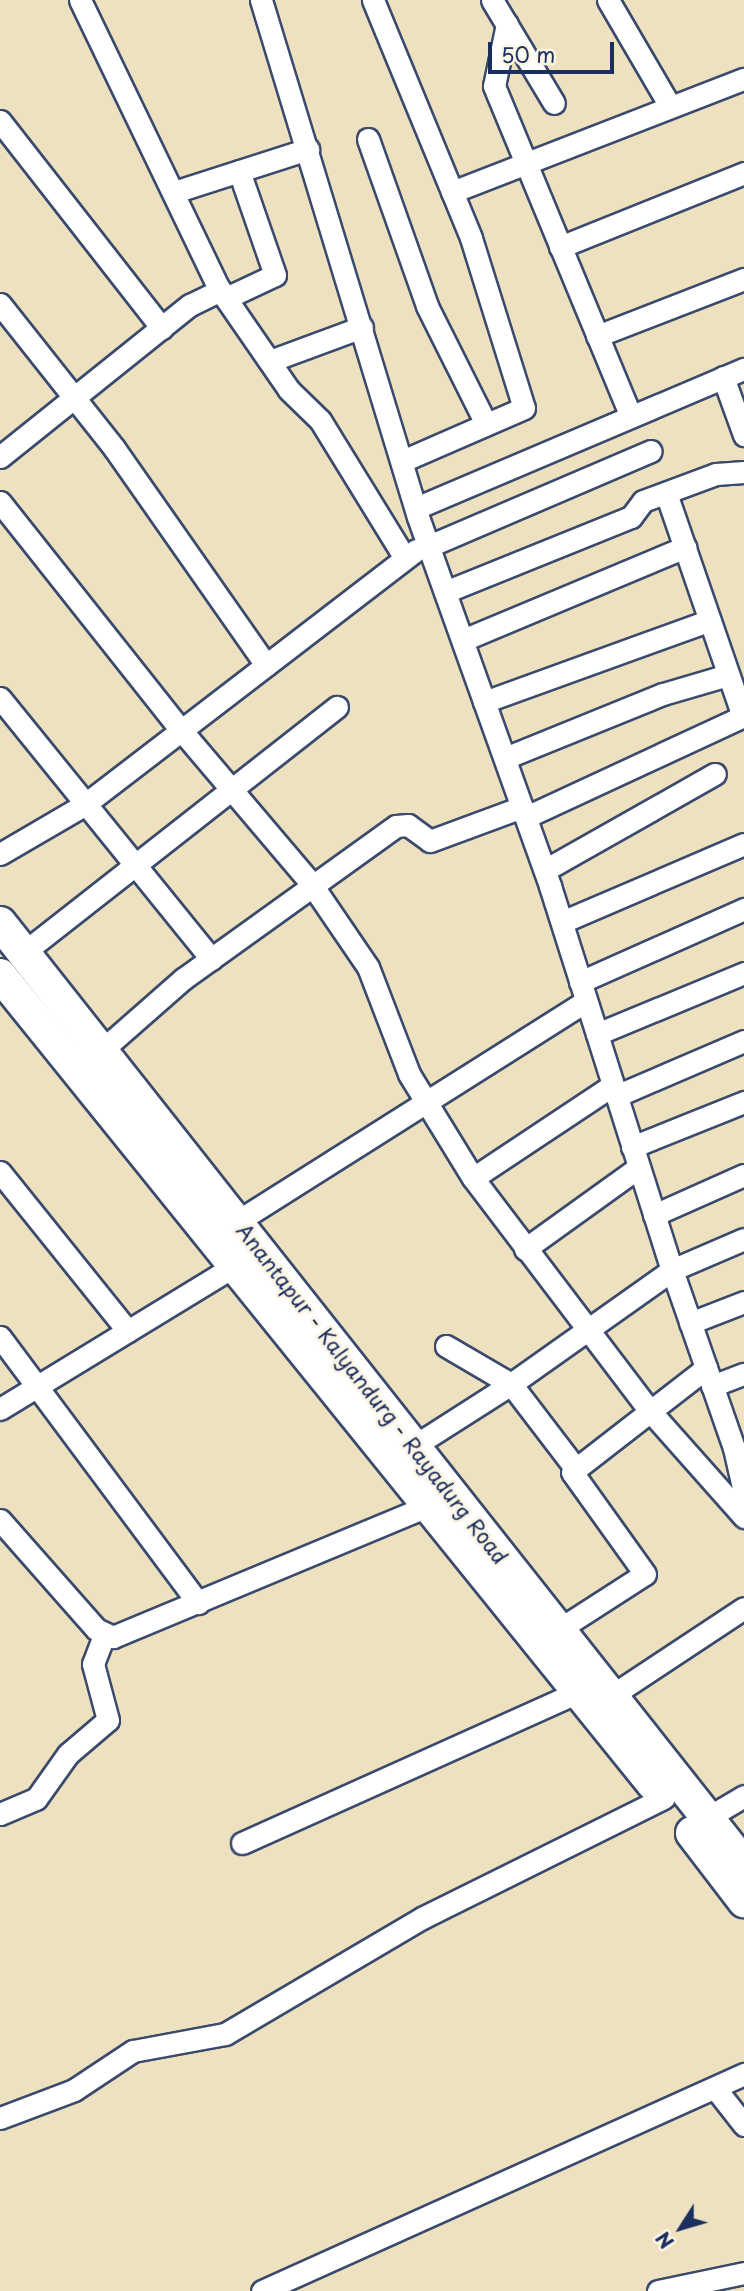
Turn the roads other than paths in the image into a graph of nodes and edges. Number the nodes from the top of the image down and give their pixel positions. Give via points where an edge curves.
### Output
1 (80, 0) edge
2 (261, 0) edge
3 (373, 0) edge
4 (492, 0) edge
5 (608, 0) edge
6 (507, 24) junction
7 (744, 79) edge
8 (554, 103) dead end
9 (670, 106) junction
10 (0, 121) edge
11 (368, 139) dead end
12 (308, 149) junction
13 (525, 161) junction
14 (239, 171) junction
15 (744, 173) edge
16 (174, 192) junction
17 (452, 192) junction
18 (560, 247) junction
19 (744, 279) edge
20 (223, 294) junction
21 (0, 304) edge
22 (362, 327) junction
23 (162, 328) junction
24 (597, 336) junction
25 (270, 361) junction
26 (744, 369) edge
27 (723, 377) junction
28 (75, 398) junction
29 (631, 416) junction
30 (486, 424) junction
31 (744, 435) edge
32 (651, 451) dead end
33 (0, 457) edge
34 (402, 461) junction
35 (744, 472) edge
36 (666, 493) junction
37 (0, 502) edge
38 (416, 508) junction
39 (428, 544) junction
40 (685, 547) junction
41 (405, 558) junction
42 (445, 592) junction
43 (710, 620) junction
44 (463, 640) junction
45 (266, 665) junction
46 (728, 675) junction
47 (0, 698) edge
48 (484, 702) junction
49 (337, 708) dead end
50 (743, 716) edge
51 (181, 730) junction
52 (505, 758) junction
53 (715, 774) dead end
54 (233, 791) junction
55 (84, 805) junction
56 (524, 812) junction
57 (744, 844) edge
58 (0, 854) edge
59 (135, 867) junction
60 (545, 870) junction
61 (314, 888) junction
62 (744, 909) edge
63 (562, 922) junction
64 (0, 923) edge
65 (23, 953) junction
66 (211, 959) junction
67 (744, 973) edge
68 (2, 983) edge
69 (583, 991) junction
70 (597, 1034) junction
71 (744, 1041) edge
72 (101, 1051) junction
73 (614, 1091) junction
74 (744, 1102) edge
75 (427, 1104) junction
76 (636, 1157) junction
77 (0, 1172) edge
78 (744, 1175) edge
79 (473, 1178) junction
80 (654, 1215) junction
81 (238, 1221) junction
82 (744, 1239) edge
83 (526, 1249) junction
84 (234, 1266) junction
85 (672, 1270) junction
86 (744, 1302) edge
87 (690, 1323) junction
88 (589, 1329) junction
89 (128, 1331) junction
90 (0, 1337) edge
91 (446, 1346) dead end
92 (744, 1374) edge
93 (709, 1377) junction
94 (512, 1384) junction
95 (39, 1385) junction
96 (0, 1409) edge
97 (650, 1411) junction
98 (414, 1446) junction
99 (739, 1446) edge
100 (576, 1468) junction
101 (744, 1492) edge
102 (440, 1501) junction
103 (744, 1517) edge
104 (0, 1520) edge
105 (198, 1603) junction
106 (744, 1608) edge
107 (558, 1630) junction
108 (104, 1635) junction
109 (578, 1692) junction
110 (611, 1696) junction
111 (744, 1796) edge
112 (664, 1798) junction
113 (0, 1814) edge
114 (707, 1818) junction
115 (242, 1843) dead end
116 (744, 1864) edge
117 (744, 1901) edge
118 (744, 2074) edge
119 (715, 2088) junction
120 (0, 2118) edge
121 (744, 2125) edge
122 (744, 2273) edge
123 (304, 2283) edge
124 (717, 2284) edge
125 (262, 2291) edge
126 (658, 2291) edge

1 - 16 street
2 - 12 street
3 - 17 street
4 - 6 street
5 - 9 street
6 - 8 street
6 - 13 street via 494,86
7 - 9 street
9 - 13 street
10 - 23 street
11 - 30 street via 427,306
12 - 14 street
12 - 22 street
13 - 17 street
13 - 18 street
14 - 16 street
14 - 20 street via 275,275
15 - 18 street
16 - 20 street
17 - 30 street via 524,408
18 - 24 street
19 - 24 street
20 - 23 street via 197,300
20 - 25 street
21 - 28 street
22 - 25 street
22 - 34 street
23 - 28 street
24 - 29 street
25 - 41 street via 289,390 320,420
26 - 27 street
27 - 29 street
27 - 31 street
28 - 33 street
28 - 45 street
29 - 38 street
30 - 34 street
32 - 39 street
34 - 38 street
35 - 36 street via 727,471
36 - 40 street
36 - 42 street via 643,501 631,517
37 - 51 street
38 - 39 street
39 - 41 street
39 - 42 street
40 - 43 street
40 - 44 street
41 - 45 street
42 - 44 street
43 - 46 street
43 - 48 street
44 - 48 street
45 - 51 street
46 - 50 street
46 - 52 street via 663,694
47 - 55 street
48 - 52 street
49 - 54 street
50 - 56 street
51 - 54 street
51 - 55 street
52 - 56 street
53 - 60 street
54 - 59 street
54 - 61 street
55 - 58 street
55 - 59 street
56 - 60 street
56 - 61 street via 430,842 408,825 396,826
57 - 63 street
59 - 65 street
59 - 66 street
60 - 63 street
61 - 66 street
61 - 75 street via 368,967 409,1074
62 - 69 street
63 - 69 street
64 - 65 highway, Anantapur - Kalyandurg - Rayadurg Road
65 - 72 highway, Anantapur - Kalyandurg - Rayadurg Road
66 - 72 street
67 - 70 street
68 - 84 highway, Anantapur - Kalyandurg - Rayadurg Road
69 - 70 street
69 - 75 street
70 - 73 street
71 - 73 street
72 - 81 highway, Anantapur - Kalyandurg - Rayadurg Road
73 - 76 street
73 - 79 street
74 - 76 street
75 - 79 street
75 - 81 street
76 - 80 street
76 - 83 street
77 - 89 street
78 - 80 street
79 - 83 street
80 - 85 street
81 - 98 highway, Anantapur - Kalyandurg - Rayadurg Road
82 - 85 street
83 - 88 street
84 - 89 street
84 - 102 highway, Anantapur - Kalyandurg - Rayadurg Road
85 - 87 street
85 - 88 street
86 - 87 street
87 - 93 street
88 - 94 street
88 - 97 street
89 - 95 street
90 - 95 street
91 - 94 street
92 - 93 street
93 - 97 street
93 - 99 street
94 - 98 street
94 - 100 street
95 - 96 street
95 - 105 street
97 - 100 street
97 - 103 street
98 - 102 highway, Anantapur - Kalyandurg - Rayadurg Road
99 - 101 street
100 - 107 street via 572,1472 645,1574
102 - 105 street
102 - 107 highway, Anantapur - Kalyandurg - Rayadurg Road
102 - 109 highway, Anantapur - Kalyandurg - Rayadurg Road
104 - 108 street
105 - 108 street via 120,1636
106 - 110 street
107 - 110 highway, Anantapur - Kalyandurg - Rayadurg Road
108 - 113 street via 93,1664 108,1720 68,1754 36,1799
109 - 112 highway, Anantapur - Kalyandurg - Rayadurg Road
109 - 115 street
110 - 114 highway, Anantapur - Kalyandurg - Rayadurg Road
111 - 114 street
112 - 117 highway, Anantapur - Kalyandurg - Rayadurg Road
112 - 120 street via 422,1918 225,2034 133,2051 74,2090
114 - 116 highway, Anantapur - Kalyandurg - Rayadurg Road
118 - 119 street
119 - 121 street
119 - 123 street
122 - 124 street
123 - 125 street
124 - 126 street

